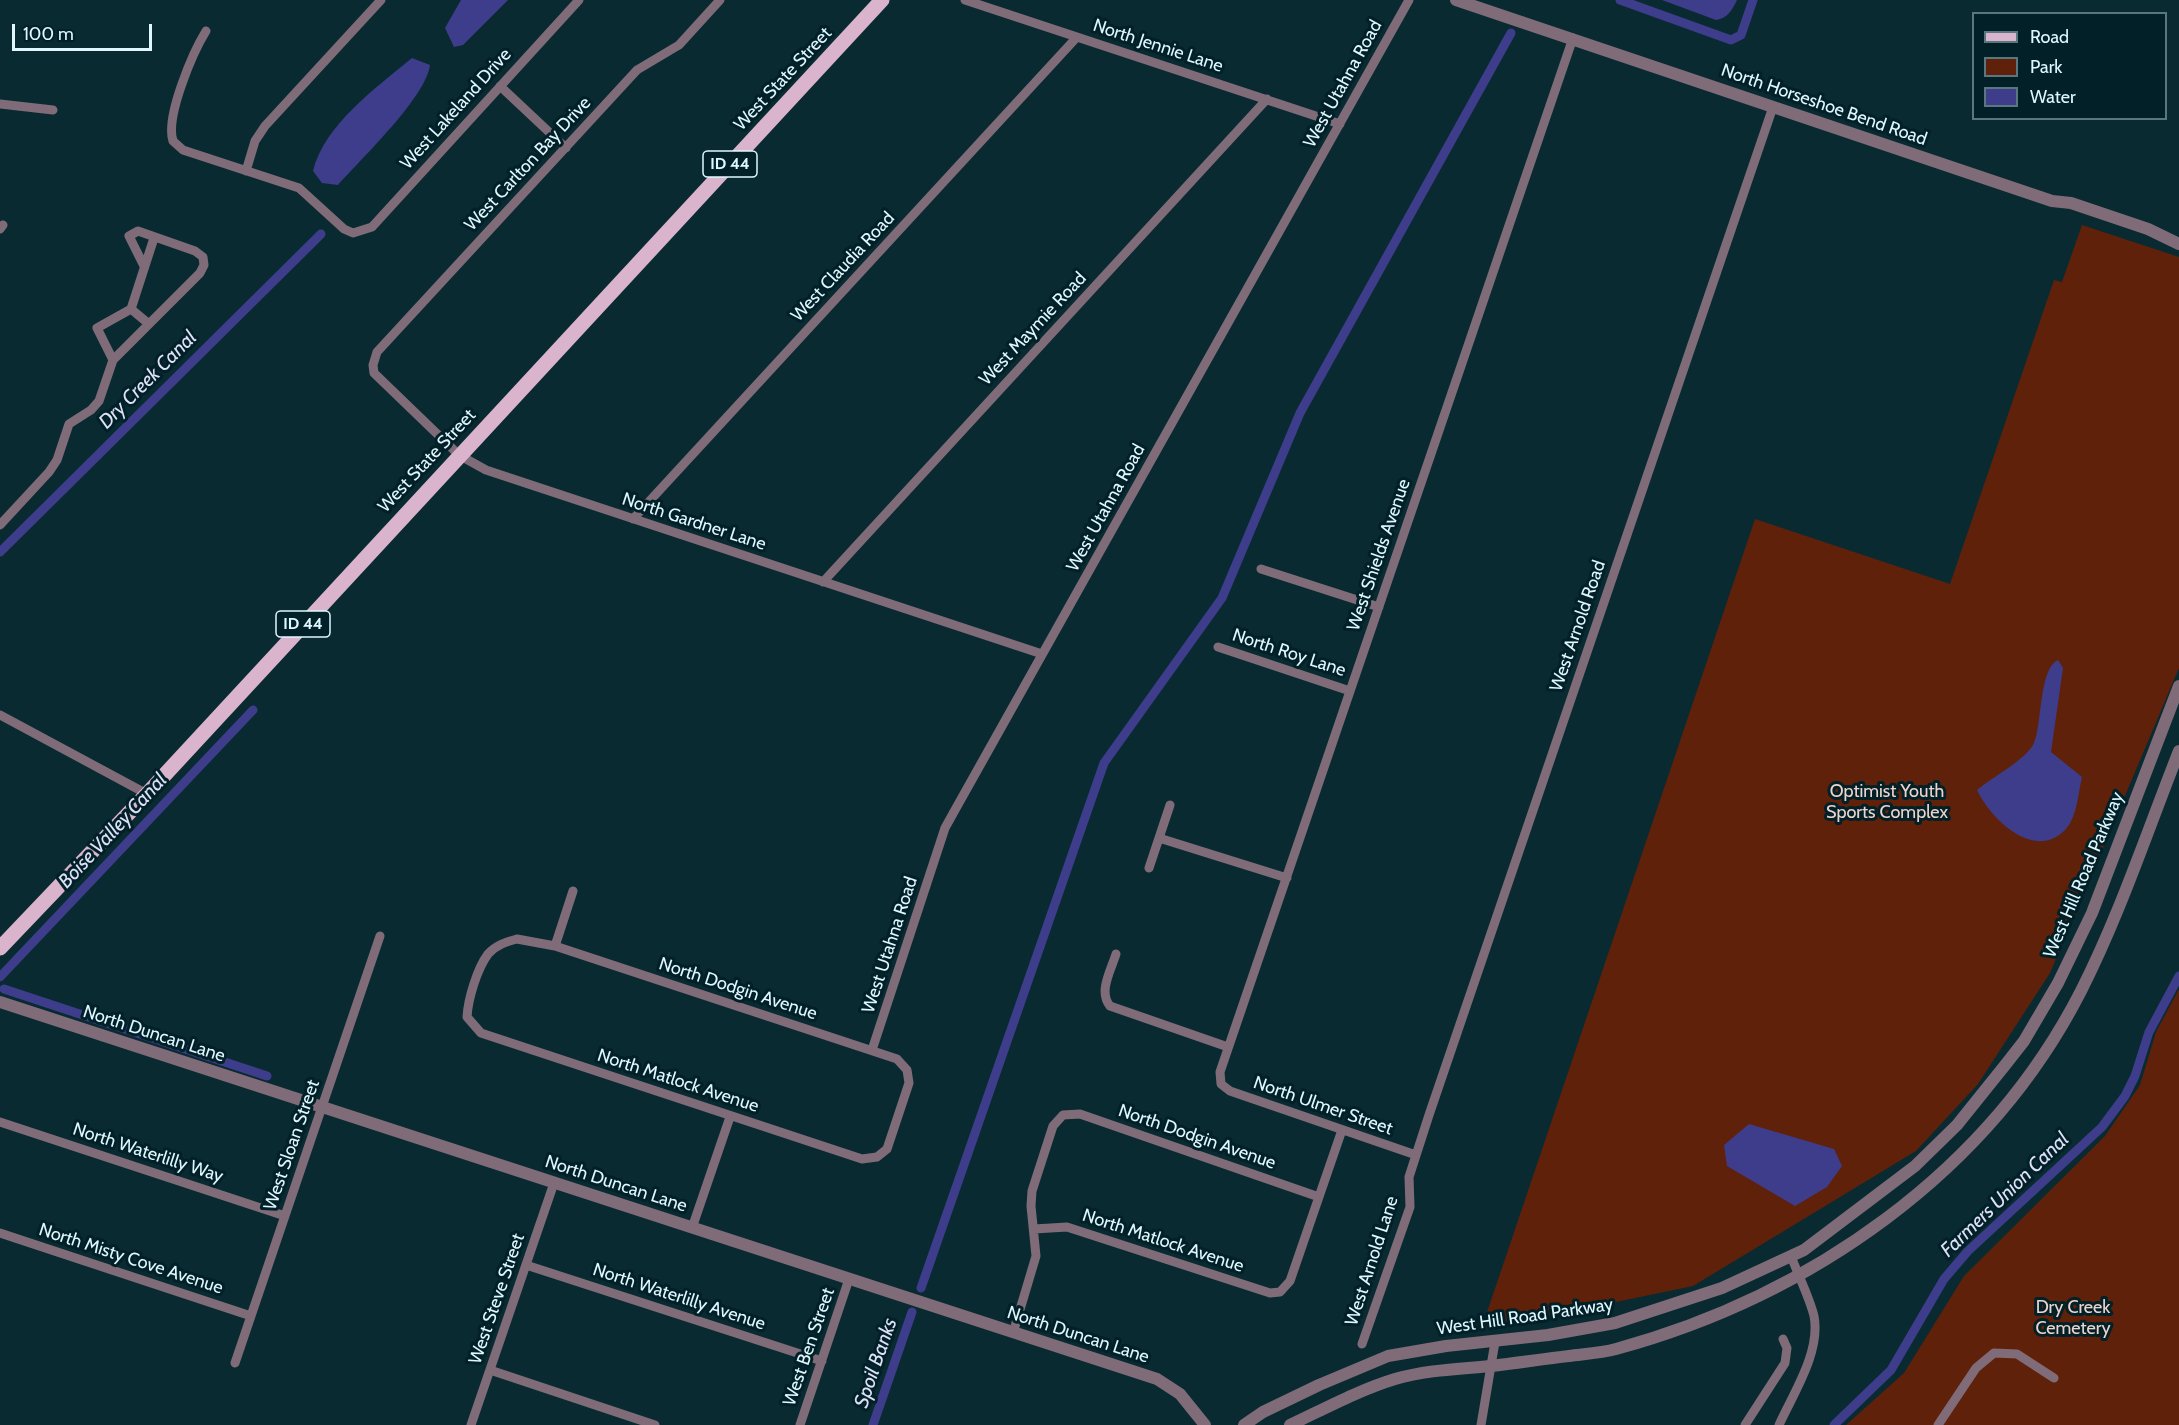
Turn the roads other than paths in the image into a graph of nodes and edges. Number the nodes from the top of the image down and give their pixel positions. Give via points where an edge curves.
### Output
1 (381, 0) edge
2 (579, 0) edge
3 (720, 0) edge
4 (882, 0) edge
5 (965, 0) edge
6 (1409, 0) edge
7 (1456, 0) edge
8 (206, 31) dead end
9 (1077, 37) junction
10 (1573, 38) junction
11 (500, 86) junction
12 (1267, 99) junction
13 (0, 104) edge
14 (1773, 107) junction
15 (53, 110) dead end
16 (1340, 124) junction
17 (566, 148) junction
18 (246, 171) junction
19 (154, 238) junction
20 (2179, 244) edge
21 (144, 266) junction
22 (131, 309) junction
23 (149, 324) junction
24 (112, 360) junction
25 (373, 364) joint
26 (459, 455) junction
27 (633, 519) junction
28 (0, 525) edge
29 (1261, 569) dead end
30 (823, 582) junction
31 (1379, 607) junction
32 (1218, 648) dead end
33 (1042, 654) junction
34 (2179, 686) edge
35 (1350, 691) junction
36 (0, 715) edge
37 (2179, 751) edge
38 (147, 794) junction
39 (1170, 806) dead end
40 (1159, 838) junction
41 (1149, 868) dead end
42 (1287, 878) junction
43 (573, 891) dead end
44 (380, 936) dead end
45 (555, 946) junction
46 (0, 948) edge
47 (1116, 954) dead end
48 (0, 1002) edge
49 (471, 1024) joint
50 (1228, 1047) junction
51 (872, 1050) junction
52 (1221, 1084) joint
53 (323, 1108) junction
54 (730, 1117) junction
55 (0, 1122) edge
56 (1342, 1130) junction
57 (1416, 1155) junction
58 (877, 1157) joint
59 (554, 1183) junction
60 (1319, 1197) junction
61 (285, 1216) junction
62 (692, 1228) junction
63 (1034, 1229) junction
64 (0, 1233) edge
65 (1791, 1256) junction
66 (526, 1265) junction
67 (1799, 1277) junction
68 (849, 1279) junction
69 (251, 1316) junction
70 (1013, 1333) junction
71 (1783, 1339) dead end
72 (1495, 1342) junction
73 (1362, 1344) dead end
74 (822, 1361) junction
75 (235, 1363) dead end
76 (1490, 1366) junction
77 (490, 1371) junction
78 (2055, 1378) dead end
79 (471, 1425) edge
80 (655, 1425) edge
81 (800, 1425) edge
82 (1205, 1425) edge
83 (1244, 1425) edge
84 (1290, 1425) edge
85 (1481, 1425) edge
86 (1745, 1425) edge
87 (1779, 1425) edge
88 (1938, 1425) edge

1 - 18 street via 265,126 255,141
2 - 11 street, West Lakeland Drive
3 - 17 street, West Carlton Bay Drive via 679,45 637,70
4 - 26 main road, West State Street / ID 44
5 - 9 street, North Jennie Lane
6 - 16 street, West Utahna Road
7 - 10 street, North Horseshoe Bend Road
8 - 18 street via 195,49 171,124 173,141 183,150
9 - 12 street, North Jennie Lane
9 - 27 street, West Claudia Road
10 - 14 street, North Horseshoe Bend Road
10 - 31 street, West Shields Avenue
11 - 17 street
11 - 18 street, West Lakeland Drive via 372,227 353,233 299,188
12 - 16 street, North Jennie Lane
12 - 30 street, West Maymie Road
13 - 15 street
14 - 20 street, North Horseshoe Bend Road via 2052,201 2071,203 2148,229
14 - 57 street, West Arnold Road
16 - 33 street, West Utahna Road
17 - 25 street, West Carlton Bay Drive via 377,352
19 - 21 street
19 - 21 street via 138,231 129,236
19 - 23 street via 195,251 203,257 204,265
21 - 22 street
22 - 23 street
22 - 24 street via 97,328
23 - 24 street
24 - 28 street via 99,400 69,424 50,472
25 - 26 street, North Gardner Lane via 379,379
26 - 27 street, North Gardner Lane via 486,470
26 - 38 main road, West State Street / ID 44
27 - 30 street, North Gardner Lane
29 - 31 street
30 - 33 street, North Gardner Lane
31 - 35 street, West Shields Avenue
32 - 35 street, North Roy Lane
33 - 51 street, West Utahna Road via 945,828
34 - 65 street, West Hill Road Parkway via 2092,913 2024,1041 1957,1125 1915,1166
35 - 42 street, West Shields Avenue
36 - 38 street
37 - 67 street via 2114,922 2079,994 2025,1078 1980,1132 1929,1183 1894,1213
38 - 46 main road, West State Street / ID 44
39 - 40 street
40 - 41 street
40 - 42 street
42 - 50 street, West Shields Avenue
43 - 45 street
44 - 53 street, West Sloan Street
45 - 49 street, North Dodgin Avenue via 517,939 501,944 489,954 468,1008
45 - 51 street, North Dodgin Avenue
47 - 50 street via 1105,990 1106,1001 1114,1008
48 - 53 street, North Duncan Lane
49 - 54 street, North Matlock Avenue via 481,1033
50 - 52 street, West Shields Avenue via 1220,1072
51 - 58 street, North Dodgin Avenue via 897,1059 907,1070 909,1083 887,1149
52 - 56 street, North Ulmer Street via 1230,1091
53 - 59 street, North Duncan Lane
53 - 61 street, West Sloan Street
54 - 58 street, North Matlock Avenue via 862,1159
54 - 62 street
55 - 61 street, North Waterlilly Way
56 - 57 street, North Ulmer Street
56 - 60 street
57 - 73 street, West Arnold Lane via 1409,1177 1412,1200
59 - 62 street, North Duncan Lane
59 - 66 street, West Steve Street
60 - 63 street, North Matlock Avenue via 1290,1281 1280,1292 1270,1293 1067,1227
60 - 63 street, North Dodgin Avenue via 1080,1114 1063,1115 1053,1126 1034,1185
61 - 69 street, West Sloan Street
62 - 68 street, North Duncan Lane
63 - 70 street via 1036,1256
64 - 69 street, North Misty Cove Avenue
65 - 67 street
65 - 72 street, West Hill Road Parkway via 1722,1288 1615,1323
66 - 74 street, North Waterlilly Avenue
66 - 77 street, West Steve Street
67 - 76 street via 1731,1311 1612,1350
67 - 87 street via 1814,1316 1815,1330 1808,1360
68 - 70 street, North Duncan Lane
68 - 74 street, West Ben Street
69 - 75 street, West Sloan Street
70 - 82 street, North Duncan Lane via 1156,1380 1180,1394
71 - 86 street via 1787,1348 1785,1363
72 - 76 street
72 - 83 street, West Hill Road Parkway via 1388,1356 1319,1385
74 - 81 street, West Ben Street
76 - 84 street via 1395,1379
76 - 85 street
77 - 79 street, West Steve Street
77 - 80 street
78 - 88 street via 2017,1354 1994,1353 1976,1368

